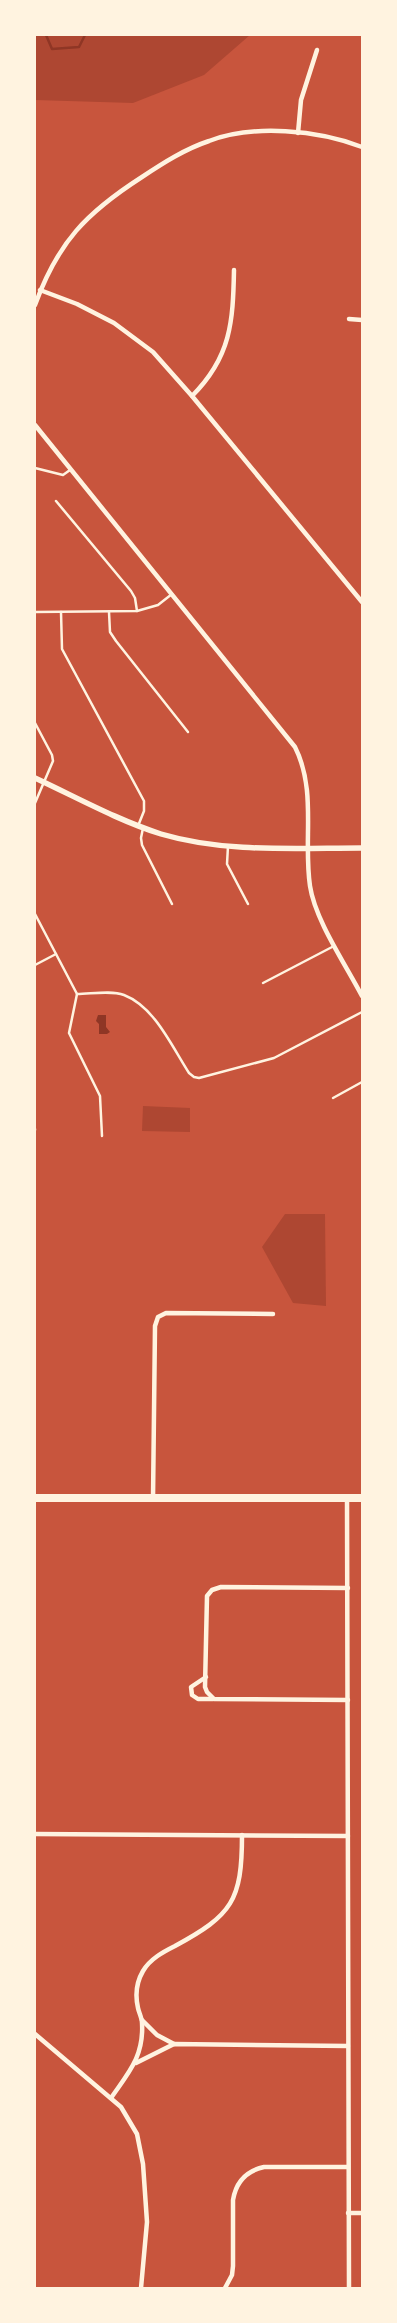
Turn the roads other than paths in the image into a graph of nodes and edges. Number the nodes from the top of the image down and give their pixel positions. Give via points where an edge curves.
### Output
1 (317, 50) dead end
2 (298, 133) junction
3 (362, 147) edge
4 (234, 270) dead end
5 (40, 290) junction
6 (35, 305) edge
7 (350, 319) dead end
8 (362, 320) edge
9 (192, 396) junction
10 (35, 425) edge
11 (35, 468) edge
12 (70, 470) junction
13 (56, 501) dead end
14 (172, 594) junction
15 (362, 602) edge
16 (137, 611) junction
17 (35, 612) edge
18 (61, 612) junction
19 (109, 612) junction
20 (35, 723) edge
21 (188, 732) dead end
22 (35, 778) edge
23 (44, 782) junction
24 (35, 803) edge
25 (141, 827) junction
26 (228, 846) junction
27 (308, 848) junction
28 (362, 848) edge
29 (172, 904) dead end
30 (248, 904) dead end
31 (35, 914) edge
32 (335, 946) junction
33 (56, 954) junction
34 (35, 965) edge
35 (263, 983) dead end
36 (77, 994) junction
37 (362, 996) edge
38 (362, 1012) edge
39 (362, 1082) edge
40 (332, 1098) dead end
41 (102, 1136) dead end
42 (273, 1314) dead end
43 (35, 1498) edge
44 (348, 1498) junction
45 (362, 1498) edge
46 (153, 1499) junction
47 (348, 1588) junction
48 (206, 1678) junction
49 (214, 1699) junction
50 (348, 1700) junction
51 (35, 1834) edge
52 (242, 1835) junction
53 (348, 1836) junction
54 (142, 2020) junction
55 (35, 2034) edge
56 (174, 2044) junction
57 (348, 2046) junction
58 (136, 2063) junction
59 (111, 2098) junction
60 (348, 2167) junction
61 (348, 2213) junction
62 (362, 2213) edge
63 (141, 2288) edge
64 (225, 2288) edge
65 (348, 2288) edge

1 - 2 street via 303,92
2 - 3 street via 335,138
2 - 5 street via 226,135 171,159 94,210 58,253
4 - 9 street via 230,335 217,364
5 - 6 street
5 - 9 street via 114,323 153,352
7 - 8 street
9 - 15 street
10 - 12 street
11 - 12 lane via 63,475
12 - 14 street
13 - 16 lane via 131,591
14 - 16 lane via 153,608
14 - 27 street via 295,747 308,786
16 - 19 lane
17 - 18 lane
18 - 19 lane
18 - 25 lane via 62,650 144,801
19 - 21 lane via 110,632
20 - 23 lane via 52,755 52,766
22 - 23 street
23 - 24 lane
23 - 25 street
25 - 26 street via 180,839
25 - 29 lane via 142,845
26 - 27 street
26 - 30 lane via 227,864
27 - 28 street
27 - 32 street via 314,904
31 - 33 lane
32 - 35 lane
32 - 37 street
33 - 34 lane
33 - 36 lane
36 - 38 lane via 121,994 134,1000 161,1028 189,1073 199,1078 274,1058
36 - 41 lane via 69,1033 100,1096
39 - 40 lane
42 - 46 street via 166,1313 158,1317 154,1326
43 - 46 highway
44 - 45 highway
44 - 46 highway
44 - 47 street
47 - 48 street via 221,1587 210,1592 207,1596
47 - 50 street
48 - 49 street via 207,1692
48 - 49 street via 194,1683 192,1695 198,1699
49 - 50 street
50 - 53 street
51 - 52 street
52 - 53 street
52 - 54 street via 242,1870 227,1909 211,1926 152,1960 142,1973 136,2000
53 - 57 street
54 - 56 street via 157,2035
54 - 58 street
55 - 59 street
56 - 57 street
56 - 58 street
57 - 60 street
58 - 59 street
59 - 63 street via 128,2115 141,2146 147,2222
60 - 61 street
60 - 64 street via 264,2167 256,2168 245,2176 234,2195 233,2266
61 - 62 street
61 - 65 street

